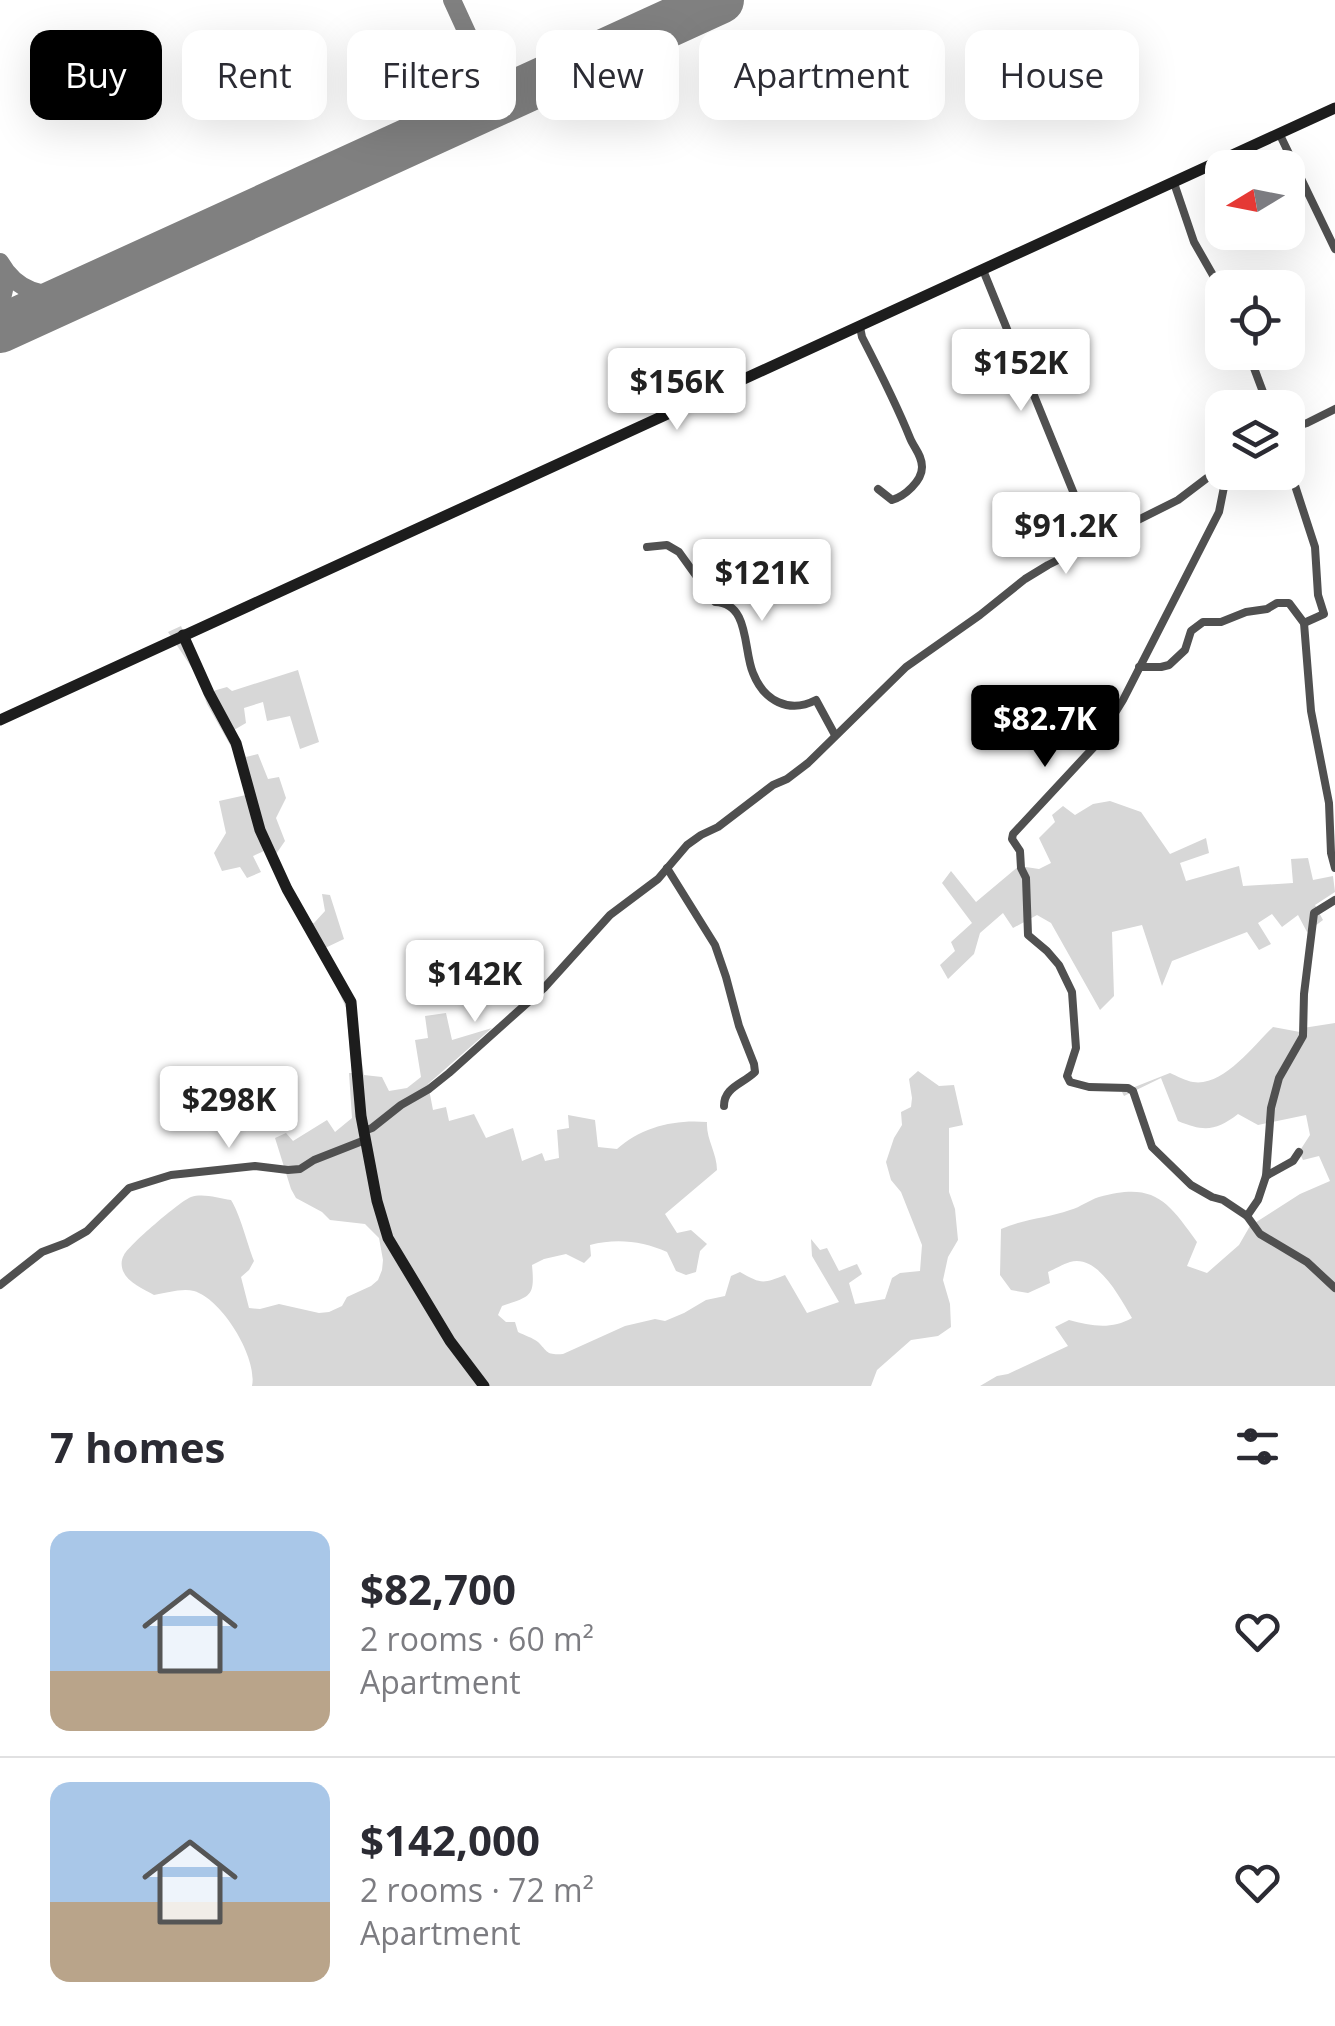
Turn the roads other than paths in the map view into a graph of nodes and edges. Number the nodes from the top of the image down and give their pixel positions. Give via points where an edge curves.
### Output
1 (1335, 108) edge
2 (1280, 135) junction
3 (1174, 182) junction
4 (1335, 249) edge
5 (983, 270) junction
6 (1210, 270) edge
7 (860, 327) junction
8 (1335, 409) edge
9 (1305, 423) edge
10 (1205, 480) edge
11 (878, 489) dead end
12 (1222, 490) edge
13 (1296, 490) edge
14 (1094, 543) junction
15 (647, 548) dead end
16 (1304, 623) junction
17 (183, 635) junction
18 (1139, 667) junction
19 (0, 720) edge
20 (835, 735) junction
21 (667, 868) junction
22 (1335, 868) edge
23 (1335, 900) edge
24 (724, 1106) dead end
25 (365, 1135) junction
26 (1298, 1152) dead end
27 (1266, 1176) junction
28 (1247, 1216) junction
29 (0, 1285) edge
30 (1335, 1288) edge
31 (484, 1386) edge

1 - 2 street
2 - 3 street
2 - 4 street
3 - 5 street
3 - 6 street
5 - 7 street
5 - 14 street
7 - 11 street via 921,458 920,479 899,498
7 - 17 street
8 - 9 street
10 - 14 street
12 - 18 street via 1219,512
13 - 16 street via 1315,548 1324,614
14 - 20 street via 1025,579 906,668
15 - 20 street via 667,545 679,552 715,602 732,608 742,622 752,672 766,694 792,707 816,700
16 - 18 street via 1288,603 1203,622 1178,659
16 - 22 street
17 - 19 street
17 - 25 street via 234,737 258,825 287,889 351,1002
18 - 28 street via 1096,744 1013,834 1026,878 1028,935 1047,950 1072,992 1076,1048 1070,1082 1133,1090 1152,1147 1196,1190
20 - 21 street via 788,779 687,845
21 - 24 street via 715,945 754,1064 747,1080 725,1095
21 - 25 street via 449,1073
23 - 27 street via 1314,913 1303,1036 1278,1078
25 - 29 street via 300,1169 254,1166 172,1175 128,1188 88,1230 42,1252
25 - 31 street via 390,1242
26 - 27 street
27 - 28 street
28 - 30 street via 1260,1234

